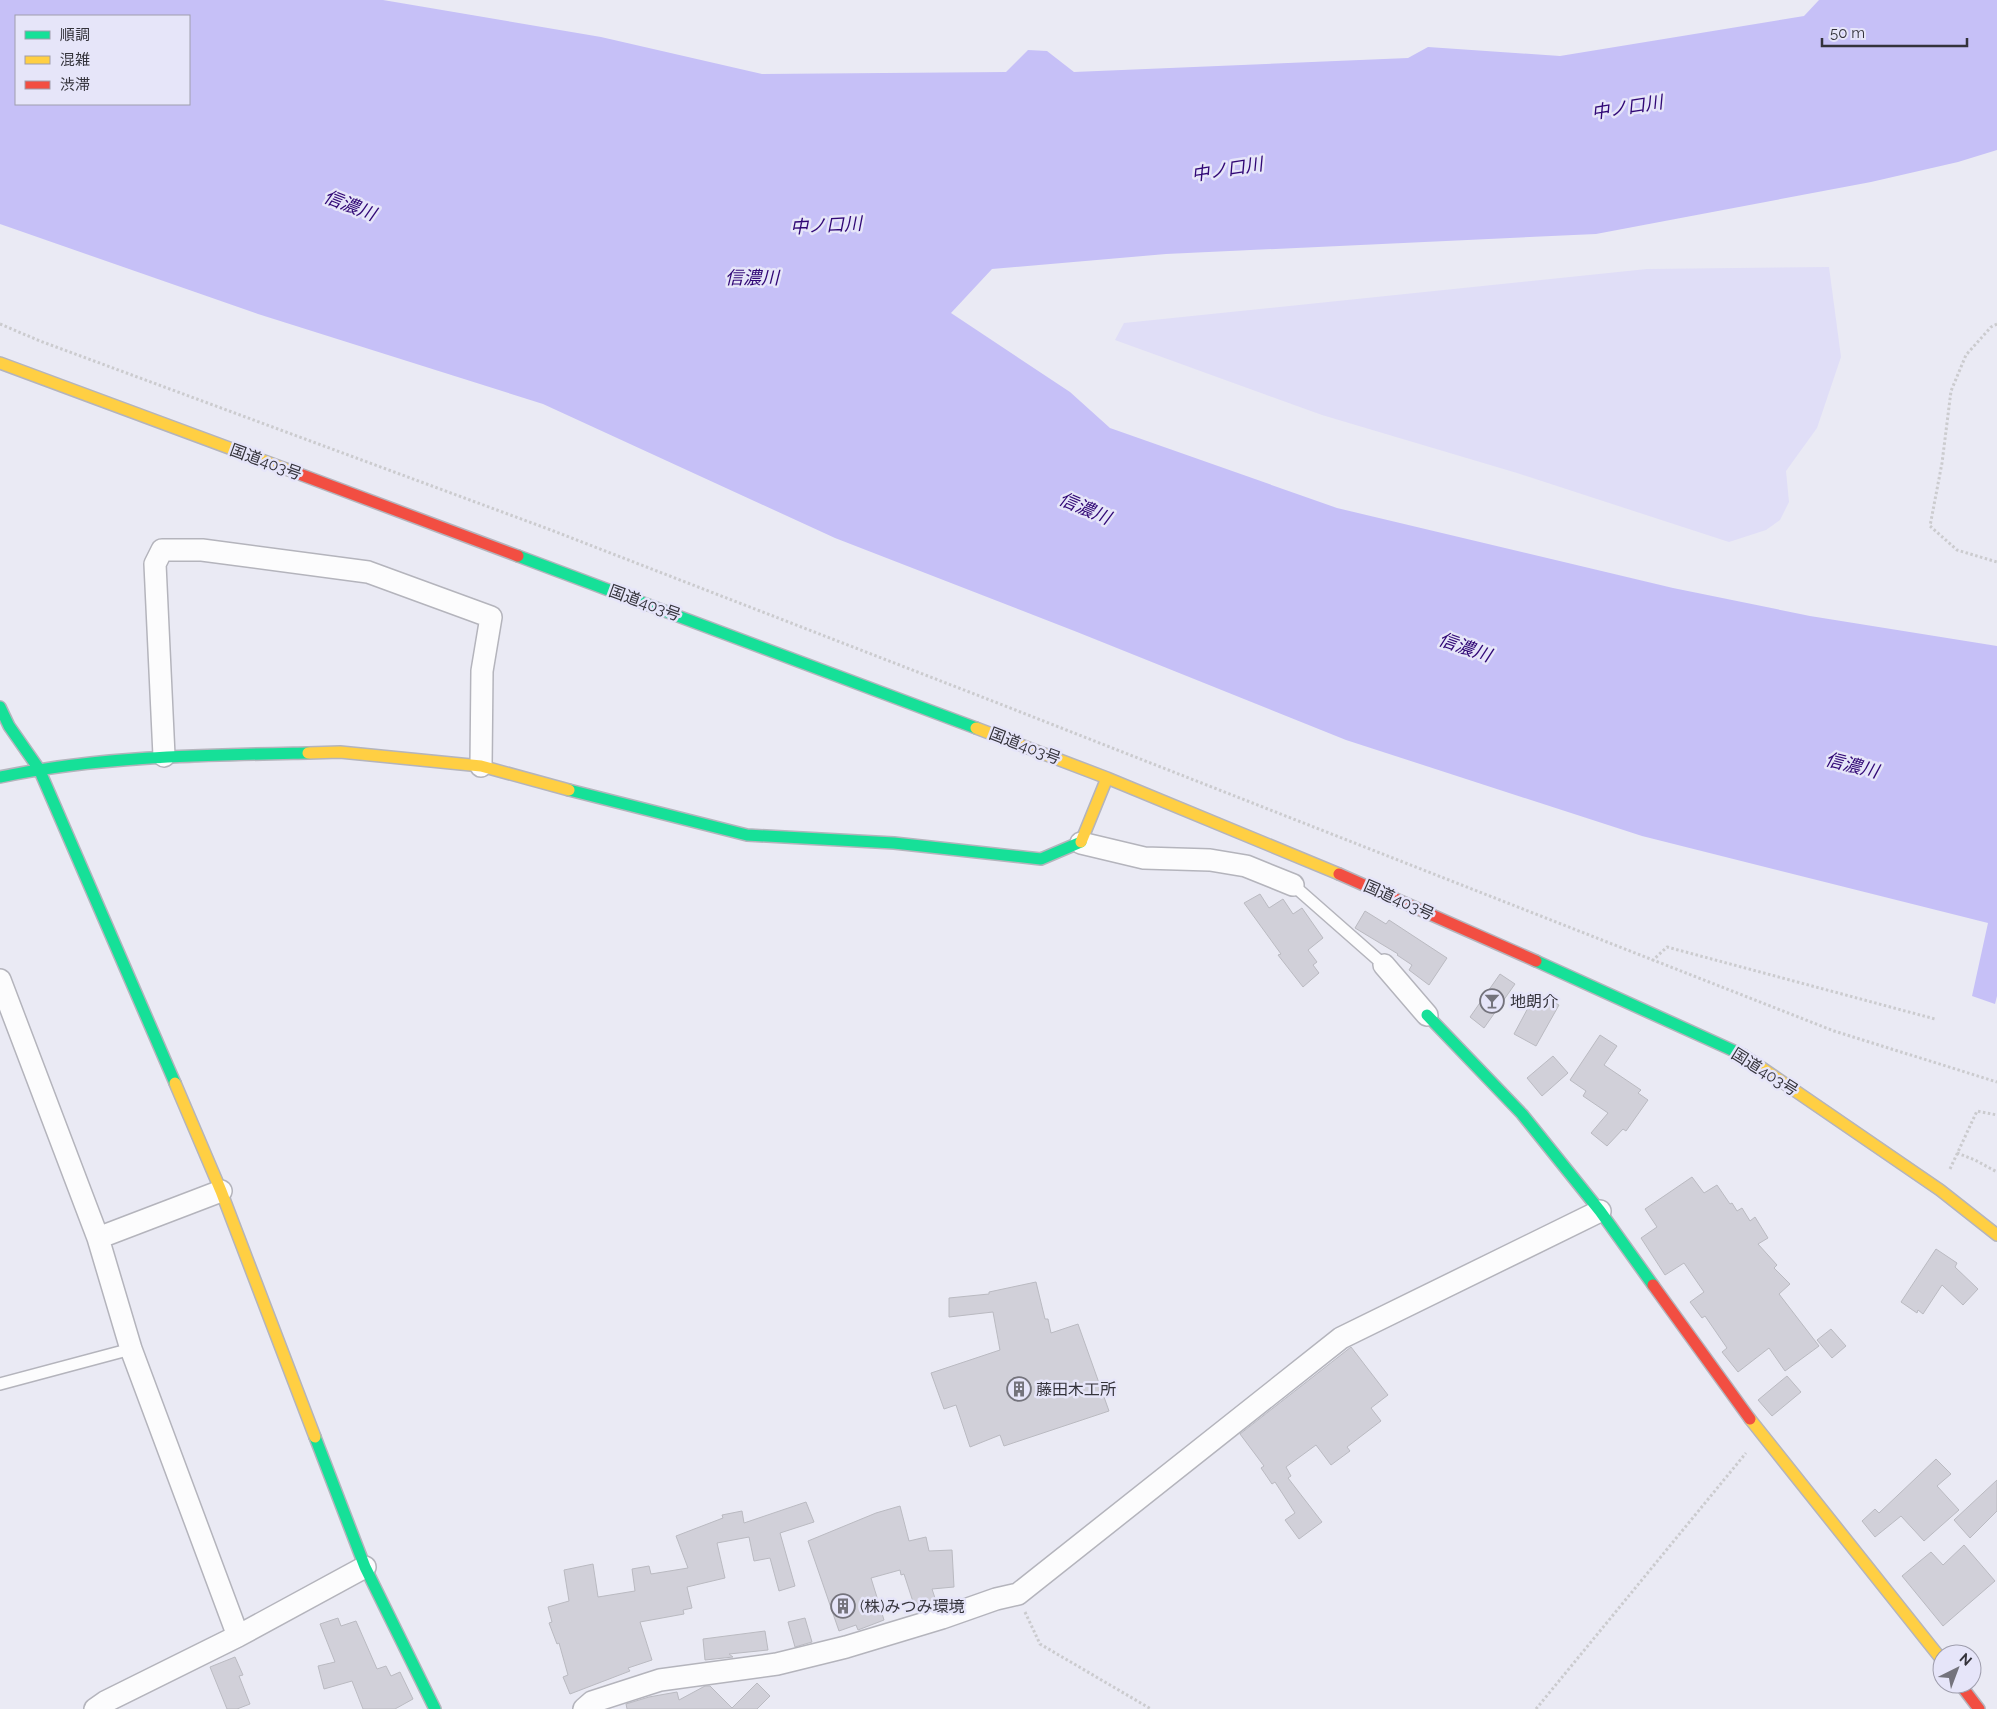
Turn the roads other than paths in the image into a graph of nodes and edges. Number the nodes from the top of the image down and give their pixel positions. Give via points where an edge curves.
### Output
1 (0, 363) edge
2 (0, 707) edge
3 (164, 756) junction
4 (481, 766) junction
5 (39, 769) junction
6 (0, 777) edge
7 (1107, 778) junction
8 (1081, 843) junction
9 (1293, 885) joint
10 (1384, 964) joint
11 (0, 980) edge
12 (1427, 1014) joint
13 (220, 1191) junction
14 (1600, 1212) junction
15 (1997, 1235) edge
16 (98, 1238) junction
17 (131, 1348) junction
18 (0, 1384) edge
19 (365, 1567) junction
20 (238, 1636) junction
21 (1932, 1647) edge
22 (1968, 1694) edge
23 (95, 1709) edge
24 (435, 1709) edge
25 (584, 1709) edge
26 (1979, 1709) edge

1 - 7 main road, 国道403号
2 - 5 main road
3 - 4 main road via 340,752
3 - 4 street via 155,564 162,550 202,550 368,572 491,617 482,670
3 - 5 main road
4 - 8 main road via 630,807 747,834 894,843 1042,859
5 - 6 main road
5 - 13 main road
7 - 8 main road
7 - 15 main road, 国道403号 via 1390,896 1750,1058 1940,1190
8 - 9 street via 1144,858 1210,860 1246,866
9 - 10 lane
10 - 12 street
11 - 16 street
12 - 14 main road via 1522,1114
13 - 16 street
13 - 19 main road
14 - 21 main road via 1761,1435
14 - 25 street via 1341,1338 1018,1594 877,1638 777,1664 660,1680 592,1702
16 - 17 street
17 - 18 lane
17 - 20 street
19 - 20 street
19 - 24 main road
20 - 23 street
22 - 26 main road

